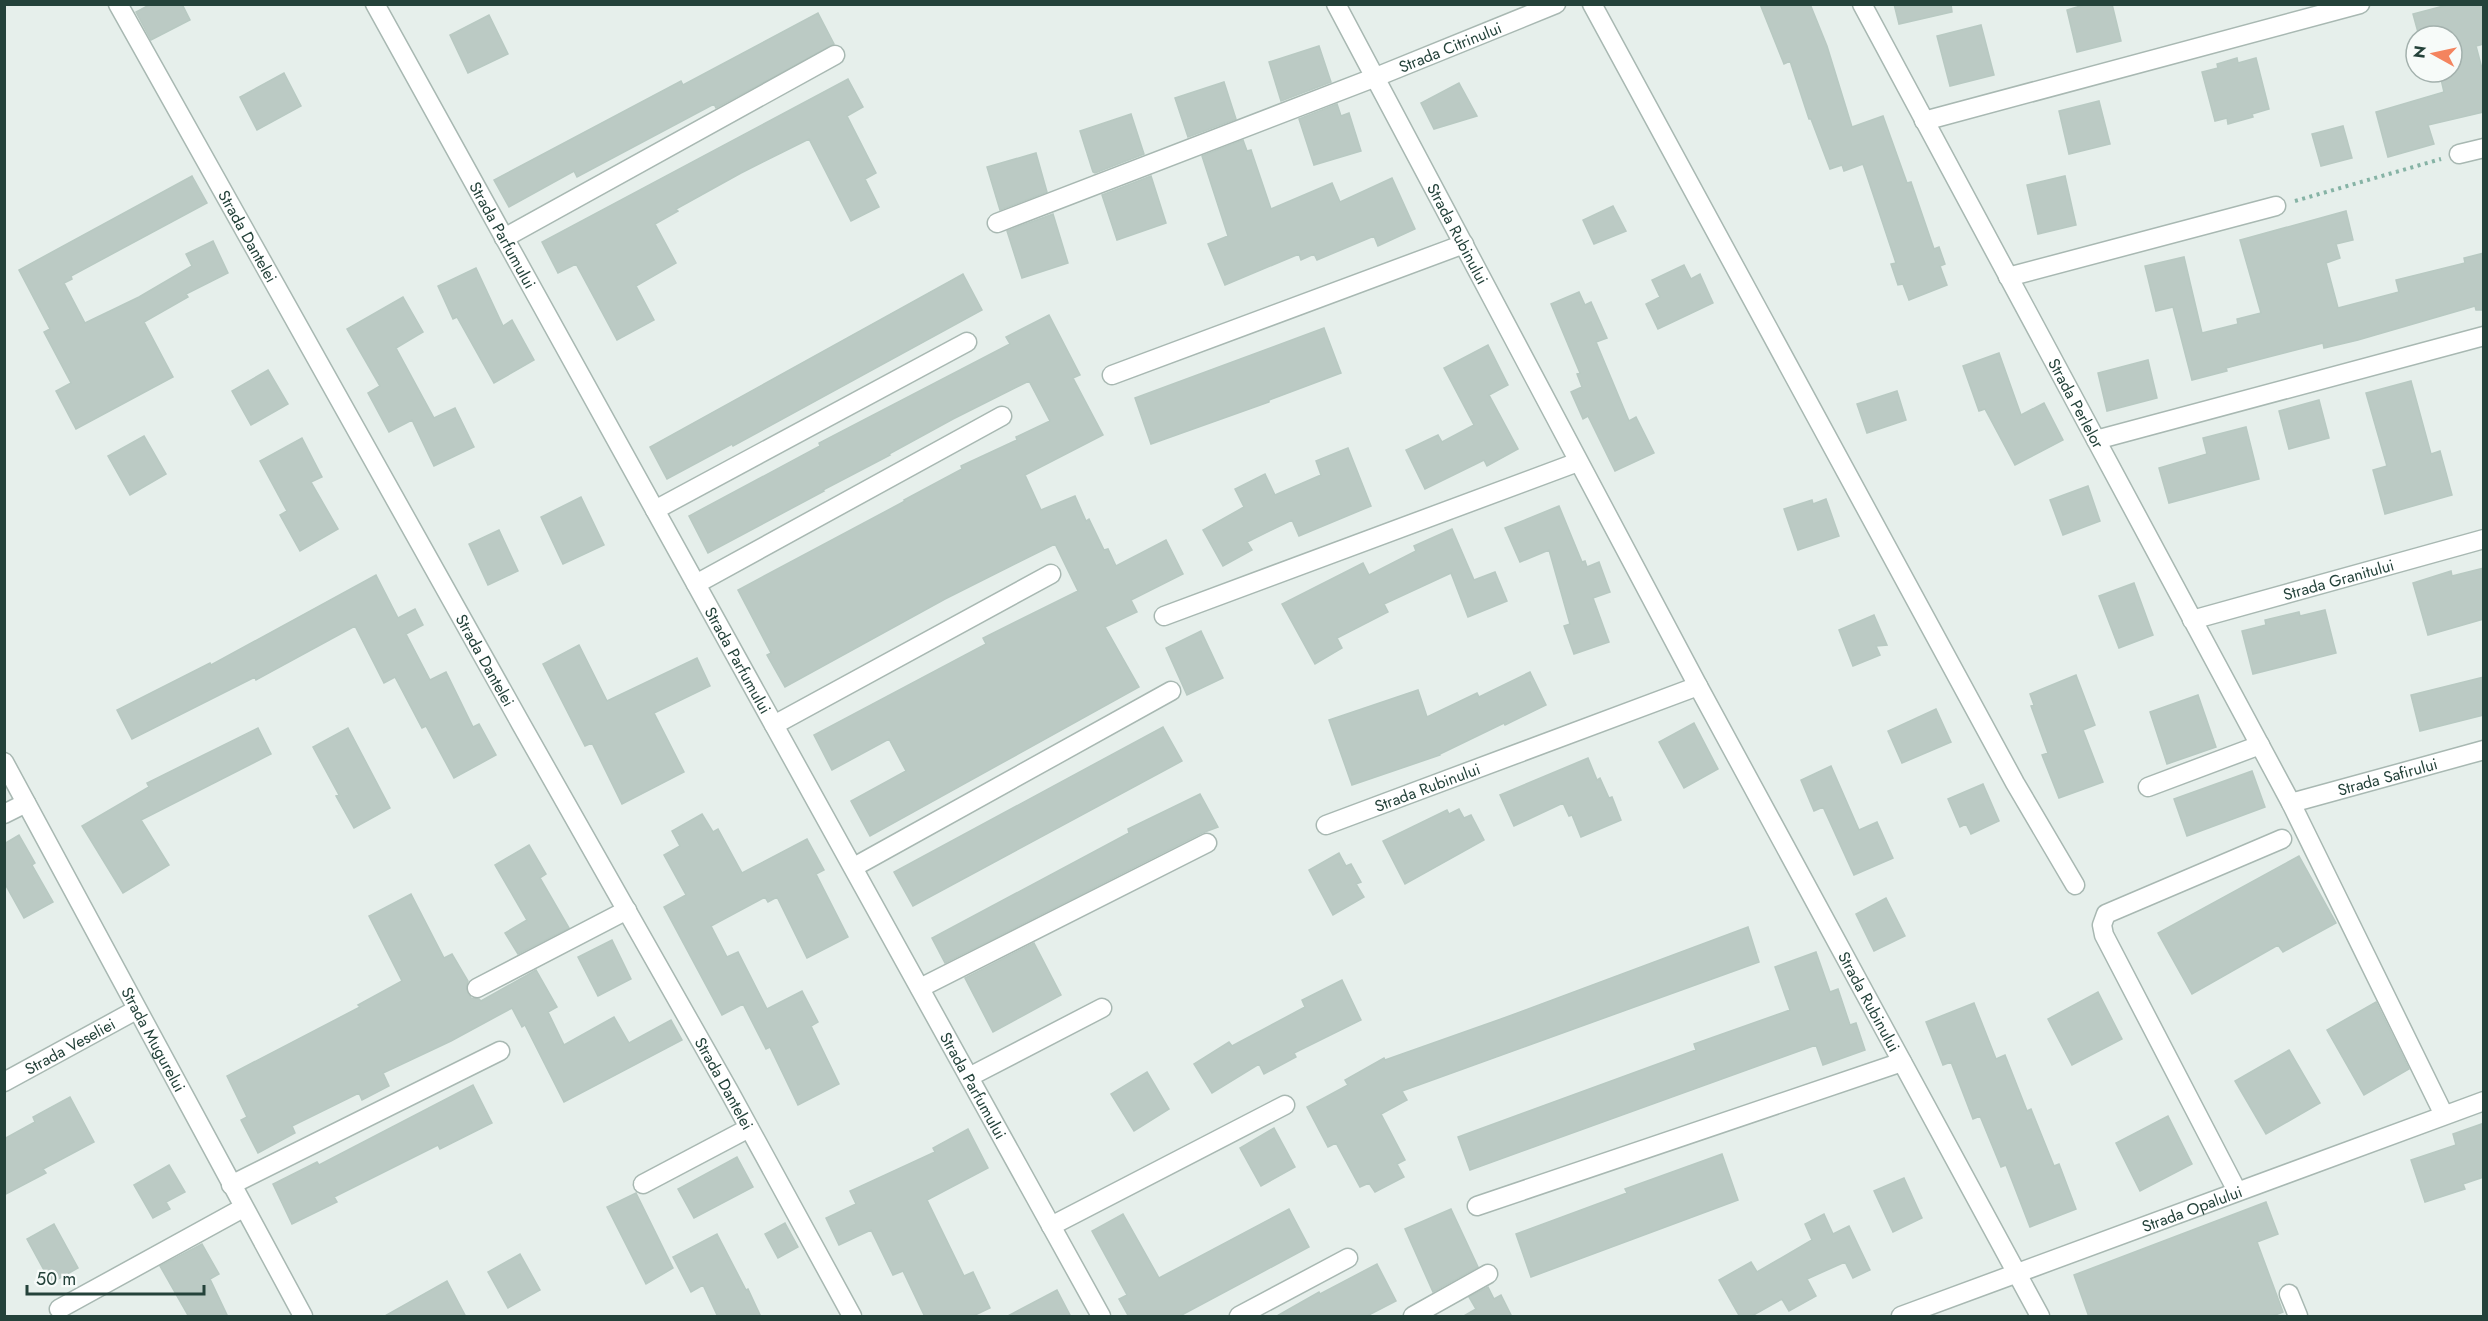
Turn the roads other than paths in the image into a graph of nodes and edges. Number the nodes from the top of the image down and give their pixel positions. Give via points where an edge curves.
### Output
1 (118, 4) edge
2 (375, 4) edge
3 (1336, 4) edge
4 (1556, 4) edge
5 (1592, 4) edge
6 (1862, 4) edge
7 (2360, 4) edge
8 (835, 55) dead end
9 (1376, 77) junction
10 (1924, 121) junction
11 (2484, 148) edge
12 (2459, 154) road end
13 (2276, 206) road end
14 (997, 223) dead end
15 (504, 238) junction
16 (1464, 244) junction
17 (2008, 277) junction
18 (2484, 336) edge
19 (967, 342) dead end
20 (1112, 375) dead end
21 (1002, 416) dead end
22 (2096, 440) junction
23 (1578, 462) junction
24 (655, 510) junction
25 (2484, 538) edge
26 (1051, 574) dead end
27 (696, 584) junction
28 (1164, 616) dead end
29 (2192, 620) junction
30 (1698, 686) junction
31 (1171, 691) dead end
32 (774, 724) junction
33 (2259, 745) junction
34 (2484, 750) edge
35 (4, 762) edge
36 (2148, 786) dead end
37 (26, 803) junction
38 (2291, 803) junction
39 (4, 814) edge
40 (1326, 825) dead end
41 (2282, 839) dead end
42 (1207, 843) dead end
43 (854, 867) junction
44 (2075, 885) dead end
45 (627, 910) junction
46 (477, 988) dead end
47 (920, 988) junction
48 (1102, 1008) dead end
49 (136, 1010) junction
50 (500, 1051) dead end
51 (1902, 1062) junction
52 (969, 1077) junction
53 (4, 1082) edge
54 (2484, 1101) edge
55 (1285, 1105) dead end
56 (2444, 1116) junction
57 (749, 1128) junction
58 (643, 1184) dead end
59 (231, 1185) junction
60 (2237, 1191) junction
61 (1477, 1206) dead end
62 (243, 1208) junction
63 (1051, 1226) junction
64 (1348, 1258) dead end
65 (2017, 1273) junction
66 (1488, 1274) dead end
67 (2289, 1294) dead end
68 (59, 1309) dead end
69 (296, 1314) edge
70 (852, 1317) edge
71 (1101, 1317) edge
72 (1239, 1317) edge
73 (1413, 1317) edge
74 (1901, 1317) edge
75 (2040, 1317) edge
76 (2298, 1317) edge

1 - 45 street, Strada Dantelei
2 - 15 street, Strada Parfumului
3 - 9 street, Strada Rubinului
4 - 9 street, Strada Citrinului
5 - 44 street via 2015,783
6 - 10 street, Strada Perlelor
7 - 10 street
8 - 15 street
9 - 14 street, Strada Citrinului
9 - 16 street, Strada Rubinului
10 - 17 street, Strada Perlelor
11 - 12 street
13 - 17 street
15 - 24 street, Strada Parfumului
16 - 20 street
16 - 23 street, Strada Rubinului
17 - 22 street, Strada Perlelor
18 - 22 street
19 - 24 street
21 - 27 street
22 - 29 street, Strada Perlelor
23 - 28 street
23 - 30 street, Strada Rubinului
24 - 27 street, Strada Parfumului
25 - 29 street, Strada Granitului
26 - 32 street
27 - 32 street, Strada Parfumului
29 - 33 street, Strada Perlelor
30 - 40 street, Strada Rubinului
30 - 51 street, Strada Rubinului
31 - 43 street
32 - 43 street, Strada Parfumului
33 - 36 street
33 - 38 street, Strada Perlelor
34 - 38 street, Strada Safirului
35 - 37 street, Strada Mugurelui
37 - 39 street
37 - 49 street, Strada Mugurelui
38 - 56 street, Strada Perlelor
41 - 60 street via 2106,914 2102,925
42 - 47 street
43 - 47 street, Strada Parfumului
45 - 46 street
45 - 57 street, Strada Dantelei
47 - 52 street, Strada Parfumului
48 - 52 street
49 - 53 street, Strada Veseliei
49 - 59 street, Strada Mugurelui
50 - 59 street
51 - 61 street
51 - 65 street, Strada Rubinului
52 - 63 street, Strada Parfumului
54 - 56 street, Strada Opalului
55 - 63 street
56 - 60 street, Strada Opalului
57 - 58 street
57 - 70 street, Strada Dantelei
59 - 62 street, Strada Mugurelui
60 - 65 street, Strada Opalului
62 - 68 street
62 - 69 street, Strada Mugurelui
63 - 71 street, Strada Parfumului
64 - 72 street
65 - 74 street, Strada Opalului
65 - 75 street, Strada Rubinului
66 - 73 street
67 - 76 street

